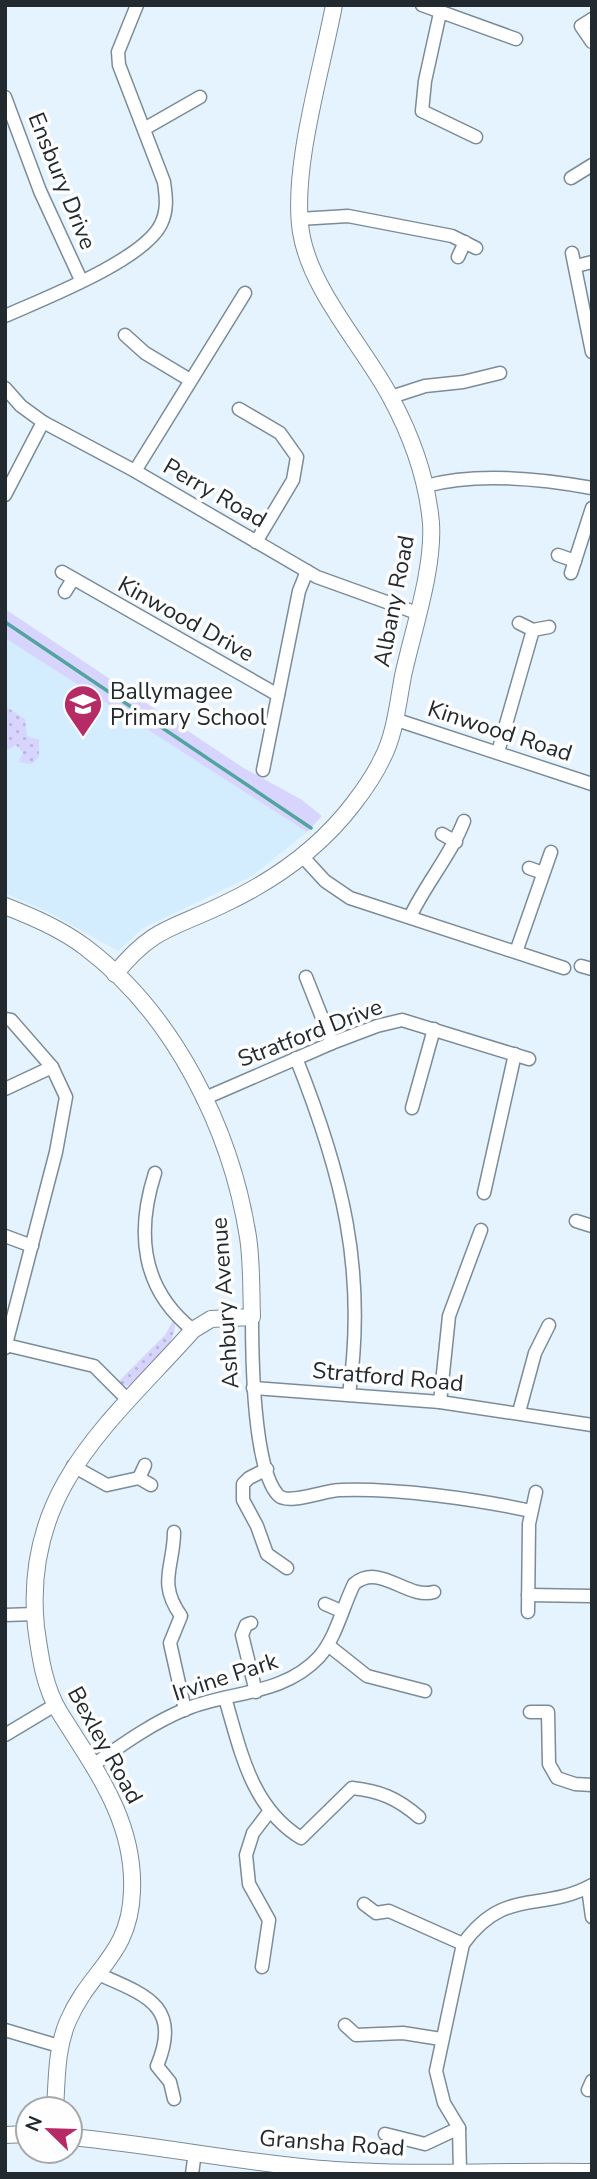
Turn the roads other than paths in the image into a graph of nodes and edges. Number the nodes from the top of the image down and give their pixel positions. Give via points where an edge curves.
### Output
1 (137, 5) edge
2 (334, 5) edge
3 (422, 5) edge
4 (440, 13) junction
5 (592, 19) edge
6 (516, 39) dead end
7 (592, 42) edge
8 (5, 97) edge
9 (200, 97) dead end
10 (144, 129) junction
11 (476, 137) dead end
12 (592, 165) edge
13 (571, 178) dead end
14 (299, 219) junction
15 (572, 253) dead end
16 (458, 257) dead end
17 (592, 262) edge
18 (576, 266) junction
19 (81, 280) junction
20 (245, 293) dead end
21 (5, 316) edge
22 (125, 335) dead end
23 (592, 349) edge
24 (485, 362) dead end
25 (190, 380) junction
26 (5, 388) edge
27 (391, 397) junction
28 (239, 409) dead end
29 (43, 422) junction
30 (135, 471) junction
31 (426, 485) junction
32 (592, 488) edge
33 (5, 495) edge
34 (592, 508) edge
35 (256, 542) junction
36 (558, 555) dead end
37 (307, 571) junction
38 (62, 572) dead end
39 (74, 579) junction
40 (65, 592) dead end
41 (417, 613) junction
42 (519, 623) dead end
43 (549, 627) dead end
44 (533, 631) junction
45 (278, 695) junction
46 (394, 719) junction
47 (498, 752) junction
48 (263, 770) dead end
49 (592, 783) edge
50 (464, 821) dead end
51 (442, 834) dead end
52 (456, 842) junction
53 (551, 852) dead end
54 (303, 857) junction
55 (529, 868) dead end
56 (543, 873) junction
57 (5, 906) edge
58 (410, 917) junction
59 (516, 952) junction
60 (564, 968) dead end
61 (115, 974) junction
62 (306, 977) dead end
63 (5, 1019) edge
64 (434, 1029) junction
65 (332, 1043) junction
66 (515, 1055) junction
67 (296, 1058) junction
68 (529, 1059) dead end
69 (52, 1067) junction
70 (5, 1088) edge
71 (203, 1099) junction
72 (412, 1108) dead end
73 (155, 1172) dead end
74 (484, 1193) dead end
75 (576, 1221) dead end
76 (591, 1223) edge
77 (481, 1230) dead end
78 (5, 1236) edge
79 (32, 1246) junction
80 (252, 1317) junction
81 (549, 1325) dead end
82 (193, 1330) junction
83 (6, 1346) edge
84 (253, 1388) junction
85 (349, 1394) junction
86 (128, 1400) junction
87 (440, 1402) junction
88 (519, 1412) junction
89 (592, 1425) edge
90 (145, 1465) dead end
91 (73, 1466) junction
92 (267, 1469) junction
93 (139, 1478) junction
94 (151, 1485) dead end
95 (536, 1492) dead end
96 (531, 1511) junction
97 (174, 1532) dead end
98 (287, 1568) dead end
99 (434, 1592) dead end
100 (528, 1595) junction
101 (592, 1595) edge
102 (326, 1604) dead end
103 (341, 1611) junction
104 (528, 1612) dead end
105 (35, 1614) junction
106 (5, 1615) edge
107 (251, 1623) dead end
108 (328, 1645) junction
109 (425, 1691) dead end
110 (256, 1692) junction
111 (225, 1699) junction
112 (55, 1705) junction
113 (185, 1710) junction
114 (530, 1712) dead end
115 (5, 1735) edge
116 (93, 1765) junction
117 (592, 1785) edge
118 (269, 1812) junction
119 (419, 1817) dead end
120 (590, 1886) edge
121 (364, 1904) dead end
122 (592, 1917) edge
123 (463, 1944) junction
124 (262, 1967) dead end
125 (98, 1974) junction
126 (345, 2025) dead end
127 (5, 2030) edge
128 (441, 2039) junction
129 (59, 2046) junction
130 (56, 2095) edge
131 (174, 2099) dead end
132 (459, 2128) junction
133 (385, 2134) dead end
134 (84, 2139) edge
135 (195, 2152) junction
136 (460, 2171) junction
137 (335, 2172) edge
138 (427, 2172) edge
139 (506, 2172) edge
140 (592, 2172) edge
141 (377, 2173) edge
142 (192, 2174) edge

1 - 10 street via 121,44 119,65
2 - 14 street, Albany Road via 299,179
3 - 4 street
4 - 6 street
4 - 11 street via 422,111
5 - 7 street via 581,26
8 - 19 street, Ensbury Drive via 40,191
9 - 10 street
10 - 19 street via 164,182 162,223 144,244
12 - 13 street
14 - 16 street via 348,216 452,236 470,245
14 - 27 street, Albany Road via 315,272
15 - 18 street
17 - 18 street
18 - 23 street
19 - 21 street
20 - 25 street
22 - 25 street
24 - 27 street via 494,374
25 - 30 street
26 - 29 street, Perry Road
27 - 31 street, Albany Road
28 - 35 street via 280,433 297,457 293,480
29 - 30 street, Perry Road
29 - 33 street
30 - 35 street, Perry Road
31 - 32 street via 512,479
31 - 41 street, Albany Road via 431,527
34 - 36 street via 573,567
35 - 37 street, Perry Road
37 - 41 street, Perry Road via 364,597
37 - 45 street, Kinwood Drive
38 - 39 street, Kinwood Drive
39 - 40 street
39 - 45 street, Kinwood Drive
41 - 46 street, Albany Road
42 - 44 street
43 - 44 street
44 - 47 street
45 - 48 street, Kinwood Drive
46 - 47 street, Kinwood Road
46 - 54 street, Albany Road via 383,758 356,801 327,837
47 - 49 street, Kinwood Road
50 - 52 street
51 - 52 street
52 - 58 street
53 - 56 street
54 - 58 street via 325,881 351,898
54 - 61 street, Albany Road via 257,888 175,923 143,943
55 - 56 street
56 - 59 street
57 - 61 street, Ashbury Avenue via 40,919 85,947
58 - 59 street
59 - 60 street
61 - 71 street, Ashbury Avenue via 162,1026 196,1079
62 - 65 street
63 - 69 street via 11,1020
64 - 65 street, Stratford Drive via 402,1020
64 - 66 street, Stratford Drive
64 - 72 street
65 - 67 street, Stratford Drive
66 - 68 street, Stratford Drive
66 - 74 street
67 - 71 street, Stratford Drive
67 - 85 street via 332,1155 346,1220 356,1303
69 - 70 street
69 - 79 street via 66,1097
71 - 80 street, Ashbury Avenue via 241,1199 249,1240
73 - 82 street via 143,1246 164,1300
75 - 76 street
77 - 87 street via 449,1316
78 - 79 street
79 - 83 street
80 - 82 street, Bexley Road via 211,1320
80 - 84 street, Ashbury Avenue
81 - 88 street via 535,1353
82 - 86 street, Bexley Road
83 - 86 street via 94,1366
84 - 85 street, Stratford Road
84 - 92 street, Ashbury Avenue
85 - 87 street, Stratford Road
86 - 91 street, Bexley Road
87 - 88 street, Stratford Road
88 - 89 street, Stratford Road
90 - 93 street
91 - 93 street via 107,1485
91 - 105 street, Bexley Road via 51,1506
92 - 96 street, Ashbury Avenue via 278,1494 287,1500 339,1490
92 - 98 street via 243,1484 243,1500 267,1554
93 - 94 street
95 - 96 street
96 - 100 street
97 - 113 street via 167,1565 169,1600 181,1616 170,1643
99 - 103 street, Irvine Park via 424,1595 368,1576 354,1584
100 - 101 street
100 - 104 street
102 - 103 street
103 - 108 street, Irvine Park
105 - 106 street
105 - 112 street, Bexley Road via 44,1673
107 - 110 street via 243,1635
108 - 109 street via 368,1676
108 - 110 street, Irvine Park via 291,1678
110 - 111 street, Irvine Park
111 - 113 street, Irvine Park
111 - 118 street via 251,1782
112 - 115 street
112 - 116 street, Bexley Road
113 - 116 street, Irvine Park via 158,1722
114 - 117 street via 548,1712 549,1764 557,1777
116 - 125 street, Bexley Road via 125,1831 132,1892 126,1930
118 - 119 street via 301,1838 352,1788 379,1791
118 - 124 street via 253,1833 246,1855 249,1884 269,1920
120 - 122 street
120 - 123 street via 495,1912
121 - 123 street via 376,1913 389,1910
123 - 128 street
125 - 129 street, Bexley Road via 68,2020
125 - 131 street via 153,2001 163,2019 167,2042 157,2066 170,2082
126 - 128 street via 356,2035 403,2033
127 - 129 street
128 - 132 street via 438,2087
129 - 130 street, Bexley Road
132 - 133 street via 425,2144
132 - 136 street
134 - 135 street, Gransha Road
135 - 137 street, Gransha Road
135 - 142 street
136 - 138 street, Gransha Road
136 - 139 street, Gransha Road
137 - 141 street, Gransha Road
138 - 141 street, Gransha Road
139 - 140 street, Gransha Road

